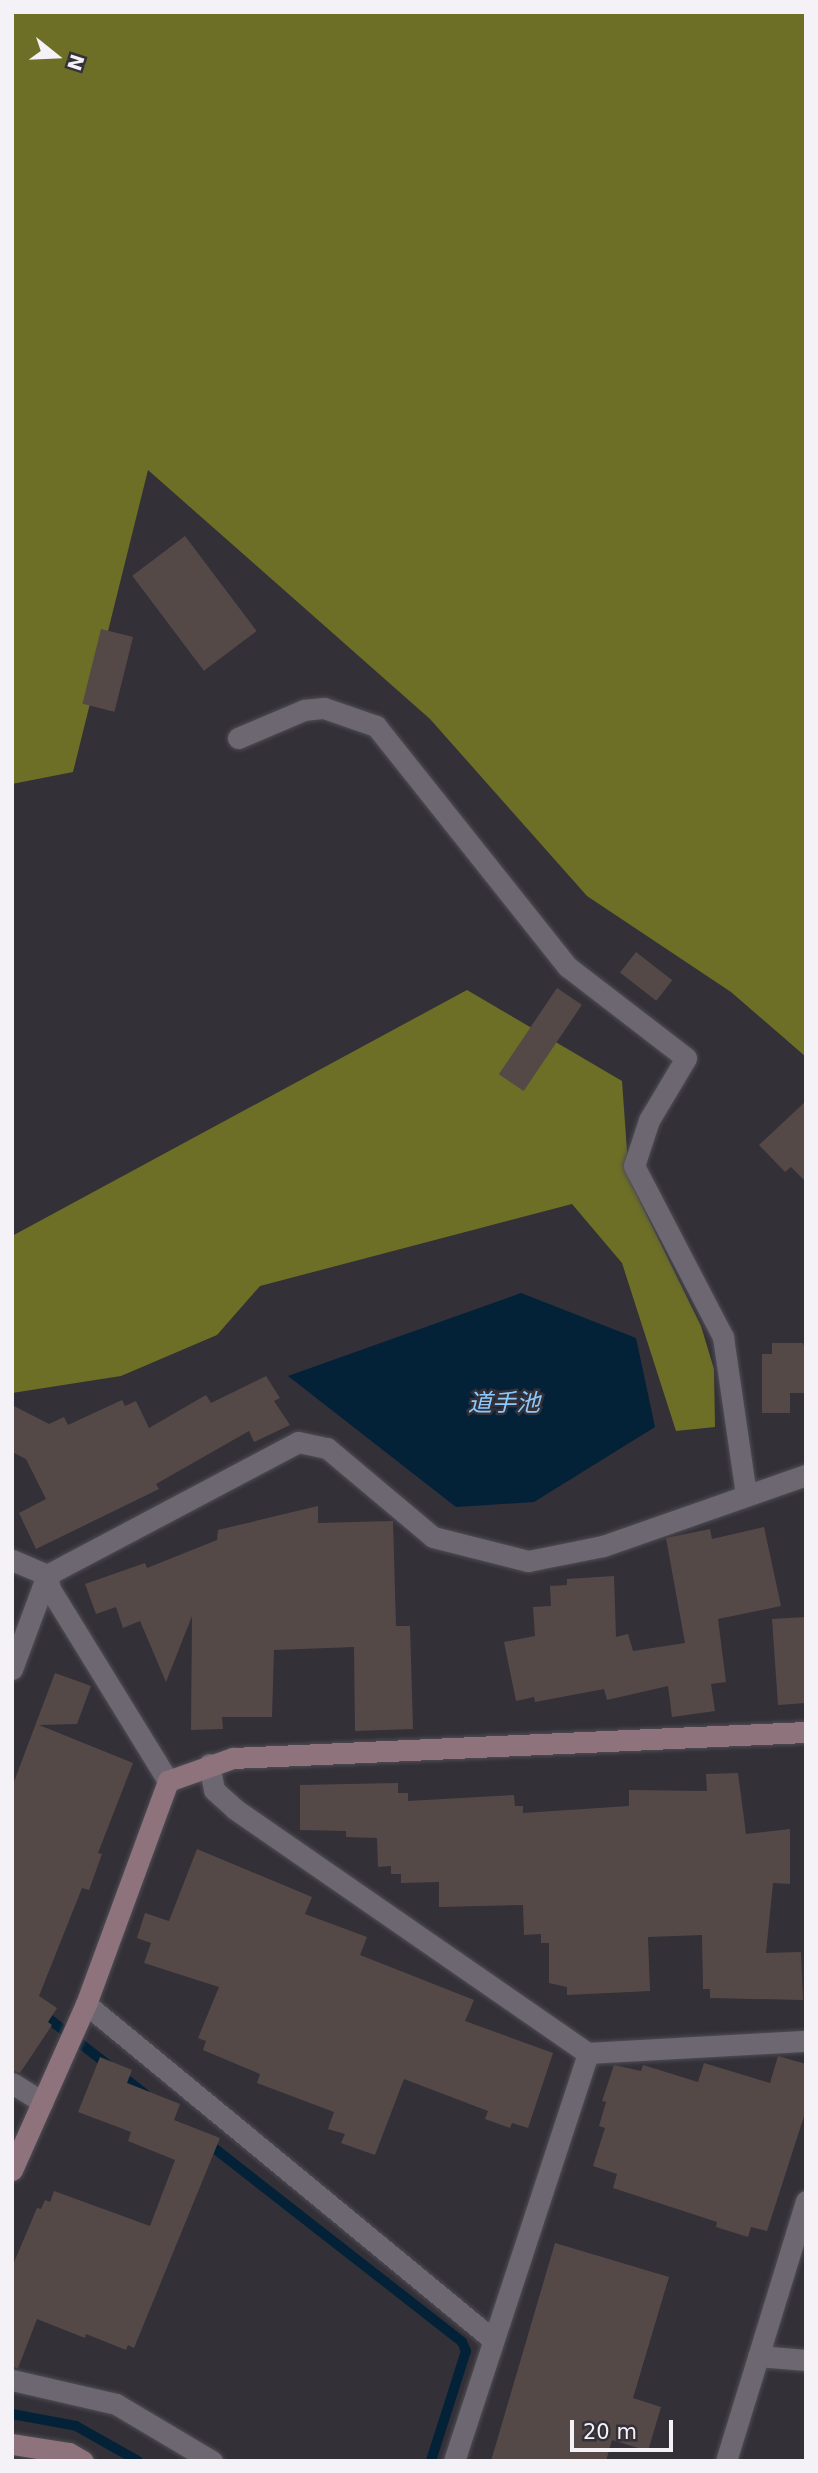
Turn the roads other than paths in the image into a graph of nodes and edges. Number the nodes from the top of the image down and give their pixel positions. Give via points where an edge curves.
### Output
1 (238, 738) dead end
2 (806, 1475) edge
3 (747, 1494) junction
4 (12, 1560) edge
5 (47, 1575) junction
6 (12, 1669) edge
7 (806, 1732) edge
8 (209, 1764) junction
9 (168, 1781) junction
10 (82, 2013) junction
11 (806, 2041) edge
12 (588, 2053) junction
13 (12, 2082) edge
14 (43, 2102) junction
15 (12, 2170) edge
16 (806, 2201) edge
17 (491, 2338) junction
18 (758, 2356) junction
19 (806, 2360) edge
20 (12, 2380) edge
21 (12, 2444) edge
22 (83, 2461) edge
23 (212, 2461) edge
24 (454, 2461) edge
25 (726, 2461) edge

1 - 3 street via 304,710 324,708 376,726 568,967 686,1058 649,1120 635,1166 723,1337
2 - 3 street
3 - 5 street via 603,1546 528,1561 433,1537 327,1448 298,1442
4 - 5 street
5 - 6 street
5 - 9 street via 50,1589
7 - 8 street via 233,1758
8 - 9 street
8 - 12 street via 214,1790 235,1809
9 - 10 street
10 - 14 street
10 - 17 street
11 - 12 street
12 - 17 street
13 - 14 street
14 - 15 street
16 - 18 street
17 - 24 street
18 - 19 street
18 - 25 street
20 - 23 street via 116,2404
21 - 22 street via 69,2453

